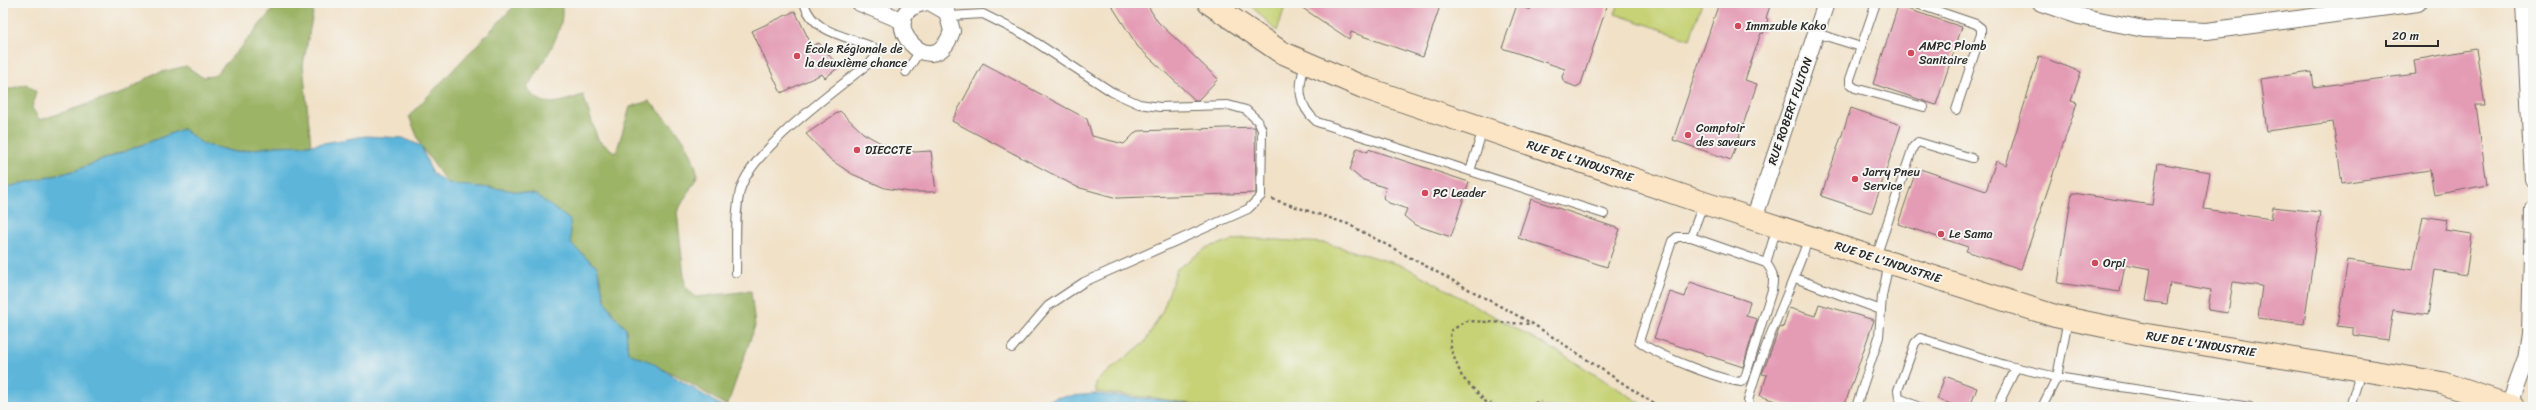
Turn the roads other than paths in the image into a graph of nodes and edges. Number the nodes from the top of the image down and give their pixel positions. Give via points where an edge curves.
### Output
1 (804, 3) edge
2 (860, 3) edge
3 (924, 3) edge
4 (931, 3) edge
5 (1209, 3) edge
6 (1230, 3) edge
7 (1826, 3) edge
8 (1876, 3) edge
9 (1914, 3) edge
10 (2041, 3) edge
11 (2418, 3) edge
12 (2524, 3) edge
13 (950, 16) junction
14 (903, 21) junction
15 (1816, 33) junction
16 (1861, 47) junction
17 (920, 51) junction
18 (1281, 52) junction
19 (1305, 63) junction
20 (906, 72) dead end
21 (1924, 108) dead end
22 (1956, 110) dead end
23 (1483, 128) junction
24 (1972, 158) dead end
25 (1470, 171) junction
26 (2533, 178) edge
27 (1704, 203) junction
28 (2533, 209) edge
29 (1604, 214) dead end
30 (1754, 219) junction
31 (1778, 226) junction
32 (1809, 236) junction
33 (1691, 237) junction
34 (1883, 260) junction
35 (1766, 263) junction
36 (736, 273) dead end
37 (1795, 278) junction
38 (1880, 310) junction
39 (2068, 319) junction
40 (1012, 348) dead end
41 (2016, 368) junction
42 (2361, 370) junction
43 (2057, 377) junction
44 (2511, 406) edge
45 (1750, 407) edge
46 (1856, 407) edge
47 (1919, 407) edge
48 (1997, 407) edge
49 (2042, 407) edge
50 (2250, 407) edge
51 (2350, 407) edge

1 - 36 lane via 821,27 873,47 876,54 873,60 788,131 750,170 740,191 738,204
2 - 14 street
3 - 14 street via 912,8
4 - 13 street via 943,8
5 - 18 main road, RUE DE L'INDUSTRIE
6 - 18 main road, RUE DE L'INDUSTRIE
7 - 15 street, RUE ROBERT FULTON
8 - 16 lane
9 - 22 lane via 1981,28
10 - 11 street via 2079,16 2144,29 2207,31
12 - 26 street
13 - 17 street via 952,31 946,44 934,51
13 - 40 lane via 983,14 1023,34 1112,92 1139,104 1160,107 1228,105 1246,110 1258,121 1262,130 1261,196 1248,209 1084,282 1048,306
14 - 17 street via 904,36
15 - 16 lane
15 - 30 street, RUE ROBERT FULTON
16 - 21 lane via 1850,84 1855,88
17 - 20 lane
18 - 19 main road, RUE DE L'INDUSTRIE
19 - 23 main road, RUE DE L'INDUSTRIE via 1365,88
19 - 25 lane via 1299,92 1302,105 1317,122
23 - 25 lane
23 - 27 main road, RUE DE L'INDUSTRIE
24 - 34 lane via 1928,143 1918,142 1913,147
25 - 29 lane
27 - 30 main road, RUE DE L'INDUSTRIE
27 - 33 lane
28 - 44 street via 2530,334 2526,358
30 - 31 main road, RUE DE L'INDUSTRIE
31 - 32 main road, RUE DE L'INDUSTRIE
31 - 35 lane
32 - 34 main road, RUE DE L'INDUSTRIE
32 - 37 lane
33 - 35 lane
33 - 35 lane via 1677,237 1672,242 1639,341 1648,349 1733,381 1740,382 1745,378 1772,290 1774,278
34 - 38 lane
34 - 39 main road, RUE DE L'INDUSTRIE
37 - 38 lane
37 - 45 lane via 1780,306 1765,348 1748,401
38 - 46 lane via 1879,337
39 - 42 main road, RUE DE L'INDUSTRIE via 2147,335
39 - 43 lane
41 - 43 lane
41 - 47 lane via 1920,338 1915,344 1898,390 1899,398
41 - 48 lane
42 - 44 main road, RUE DE L'INDUSTRIE via 2442,383
42 - 51 lane
43 - 49 lane
43 - 50 lane

